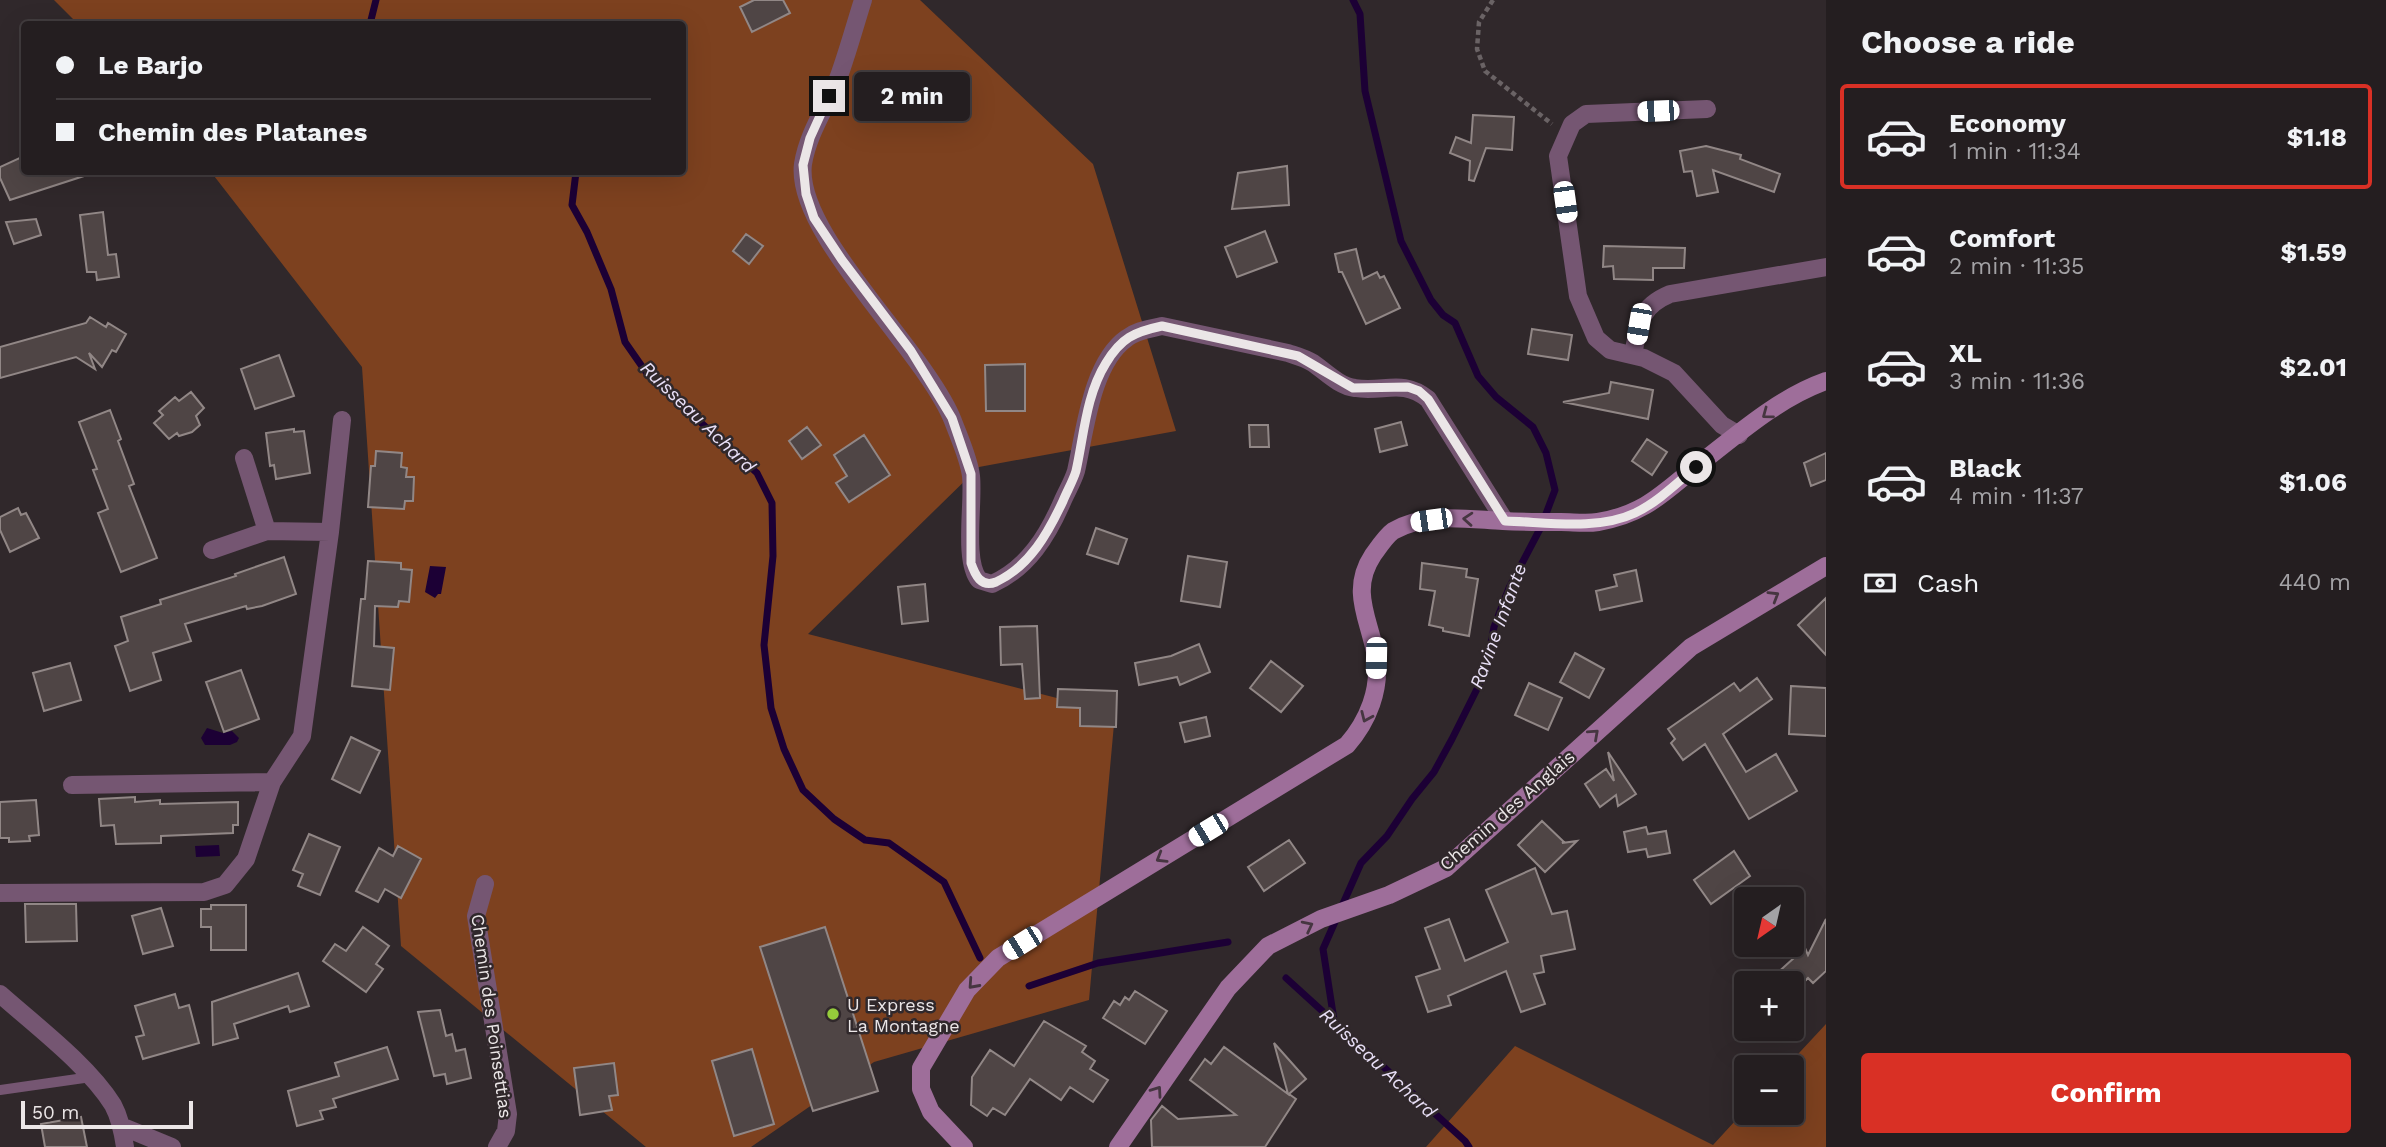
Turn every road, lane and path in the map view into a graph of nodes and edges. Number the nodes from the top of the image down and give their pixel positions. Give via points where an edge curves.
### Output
1 (863, 0) edge
2 (1493, 0) edge
3 (1707, 109) dead end
4 (1566, 136) junction
5 (1826, 267) edge
6 (1633, 355) junction
7 (1826, 381) edge
8 (342, 420) dead end
9 (1739, 435) junction
10 (244, 458) dead end
11 (1505, 521) junction
12 (267, 531) junction
13 (330, 532) junction
14 (212, 550) dead end
15 (1826, 566) edge
16 (272, 782) junction
17 (72, 785) dead end
18 (485, 884) dead end
19 (0, 892) edge
20 (0, 994) edge
21 (90, 1077) junction
22 (0, 1090) edge
23 (121, 1126) junction
24 (125, 1147) edge
25 (172, 1147) edge
26 (496, 1147) edge
27 (964, 1147) edge
28 (1118, 1147) edge

1 - 11 street via 839,76 810,138 803,165 806,194 814,218 911,351 952,418 971,474 971,563 979,580 992,583 1021,566 1049,532 1075,474 1085,416 1104,367 1126,338 1162,326 1298,356 1353,388 1419,391
2 - 4 path via 1479,22 1478,49 1485,71
3 - 4 street via 1586,114 1572,124
4 - 6 street via 1558,156 1578,296 1596,338 1610,350
5 - 6 street via 1656,300 1639,324
6 - 9 street via 1674,373 1722,425
7 -> 9 street via 1786,400
8 - 13 street
9 - 11 street via 1634,513 1596,523
10 - 12 street
11 -> 27 street via 1447,517 1391,532 1365,568 1360,584 1376,658 1376,685 1370,710 1347,745 998,958 967,990 921,1068 920,1089 931,1112
12 - 13 street
12 - 14 street
13 - 16 street via 302,736
28 -> 15 street, Chemin des Anglais via 1228,988 1268,946 1446,868 1691,647
16 - 17 street
16 - 19 street via 246,859 225,885 204,892
18 - 26 street, Chemin des Poinsettias via 476,916 508,1114 506,1131
20 - 21 street
21 - 22 lane
21 - 23 street via 113,1106
23 - 24 street
23 - 25 street

